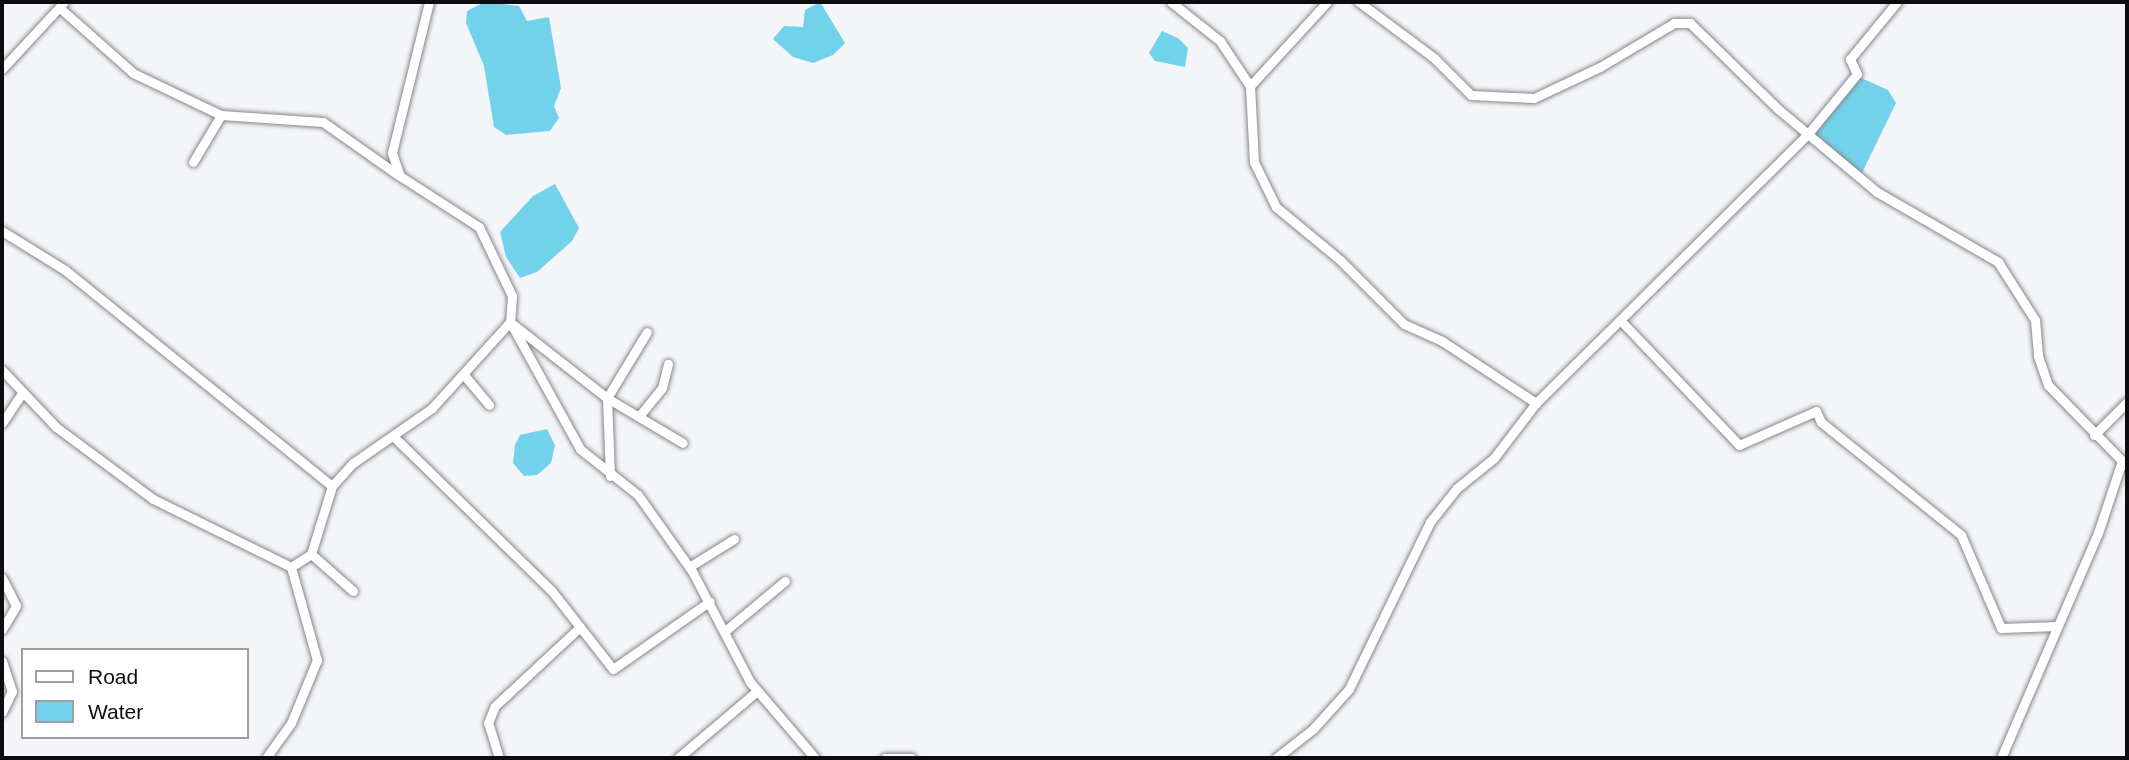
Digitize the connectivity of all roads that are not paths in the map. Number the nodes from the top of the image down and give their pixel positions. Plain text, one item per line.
1 (429, 2) edge
2 (1171, 2) edge
3 (1327, 2) edge
4 (1359, 2) edge
5 (1897, 2) edge
6 (62, 5) edge
7 (2, 69) edge
8 (1250, 86) junction
9 (221, 115) junction
10 (1807, 135) junction
11 (192, 162) dead end
12 (400, 176) junction
13 (2, 231) edge
14 (510, 322) junction
15 (1622, 322) junction
16 (647, 332) dead end
17 (668, 364) dead end
18 (2, 370) edge
19 (464, 375) junction
20 (23, 393) junction
21 (607, 398) junction
22 (2127, 402) edge
23 (1536, 403) junction
24 (489, 405) dead end
25 (640, 415) junction
26 (2, 423) edge
27 (2094, 435) junction
28 (394, 437) junction
29 (683, 443) dead end
30 (2125, 463) edge
31 (610, 476) junction
32 (332, 486) junction
33 (734, 539) dead end
34 (311, 554) junction
35 (291, 567) junction
36 (689, 567) junction
37 (2, 578) edge
38 (785, 581) dead end
39 (353, 591) dead end
40 (710, 601) junction
41 (2057, 626) junction
42 (580, 627) junction
43 (2, 629) edge
44 (725, 631) junction
45 (2, 660) edge
46 (757, 691) junction
47 (2, 712) edge
48 (266, 758) edge
49 (499, 758) edge
50 (678, 758) edge
51 (815, 758) edge
52 (885, 758) edge
53 (911, 758) edge
54 (1276, 758) edge
55 (2001, 758) edge

1 - 12 street
2 - 8 street
3 - 8 street
4 - 10 street
5 - 10 street
6 - 7 street
6 - 9 street
8 - 23 street
9 - 11 street
9 - 12 street
10 - 15 street
10 - 27 street
12 - 14 street
13 - 32 street
14 - 19 street
14 - 21 street
14 - 31 street
15 - 23 street
15 - 41 street
16 - 21 street
17 - 25 street
18 - 20 street
19 - 24 street
19 - 28 street
20 - 26 street
20 - 35 street
21 - 25 street
21 - 31 street
22 - 27 street
23 - 54 street
25 - 29 street
27 - 30 street
28 - 32 street
28 - 42 street
30 - 41 street
31 - 36 street
32 - 34 street
33 - 36 street
34 - 35 street
34 - 39 street
35 - 48 street
36 - 40 street
37 - 43 street
38 - 44 street
40 - 42 street
40 - 44 street
41 - 55 street
42 - 49 street
44 - 46 street
45 - 47 street
46 - 50 street
46 - 51 street
52 - 53 street

